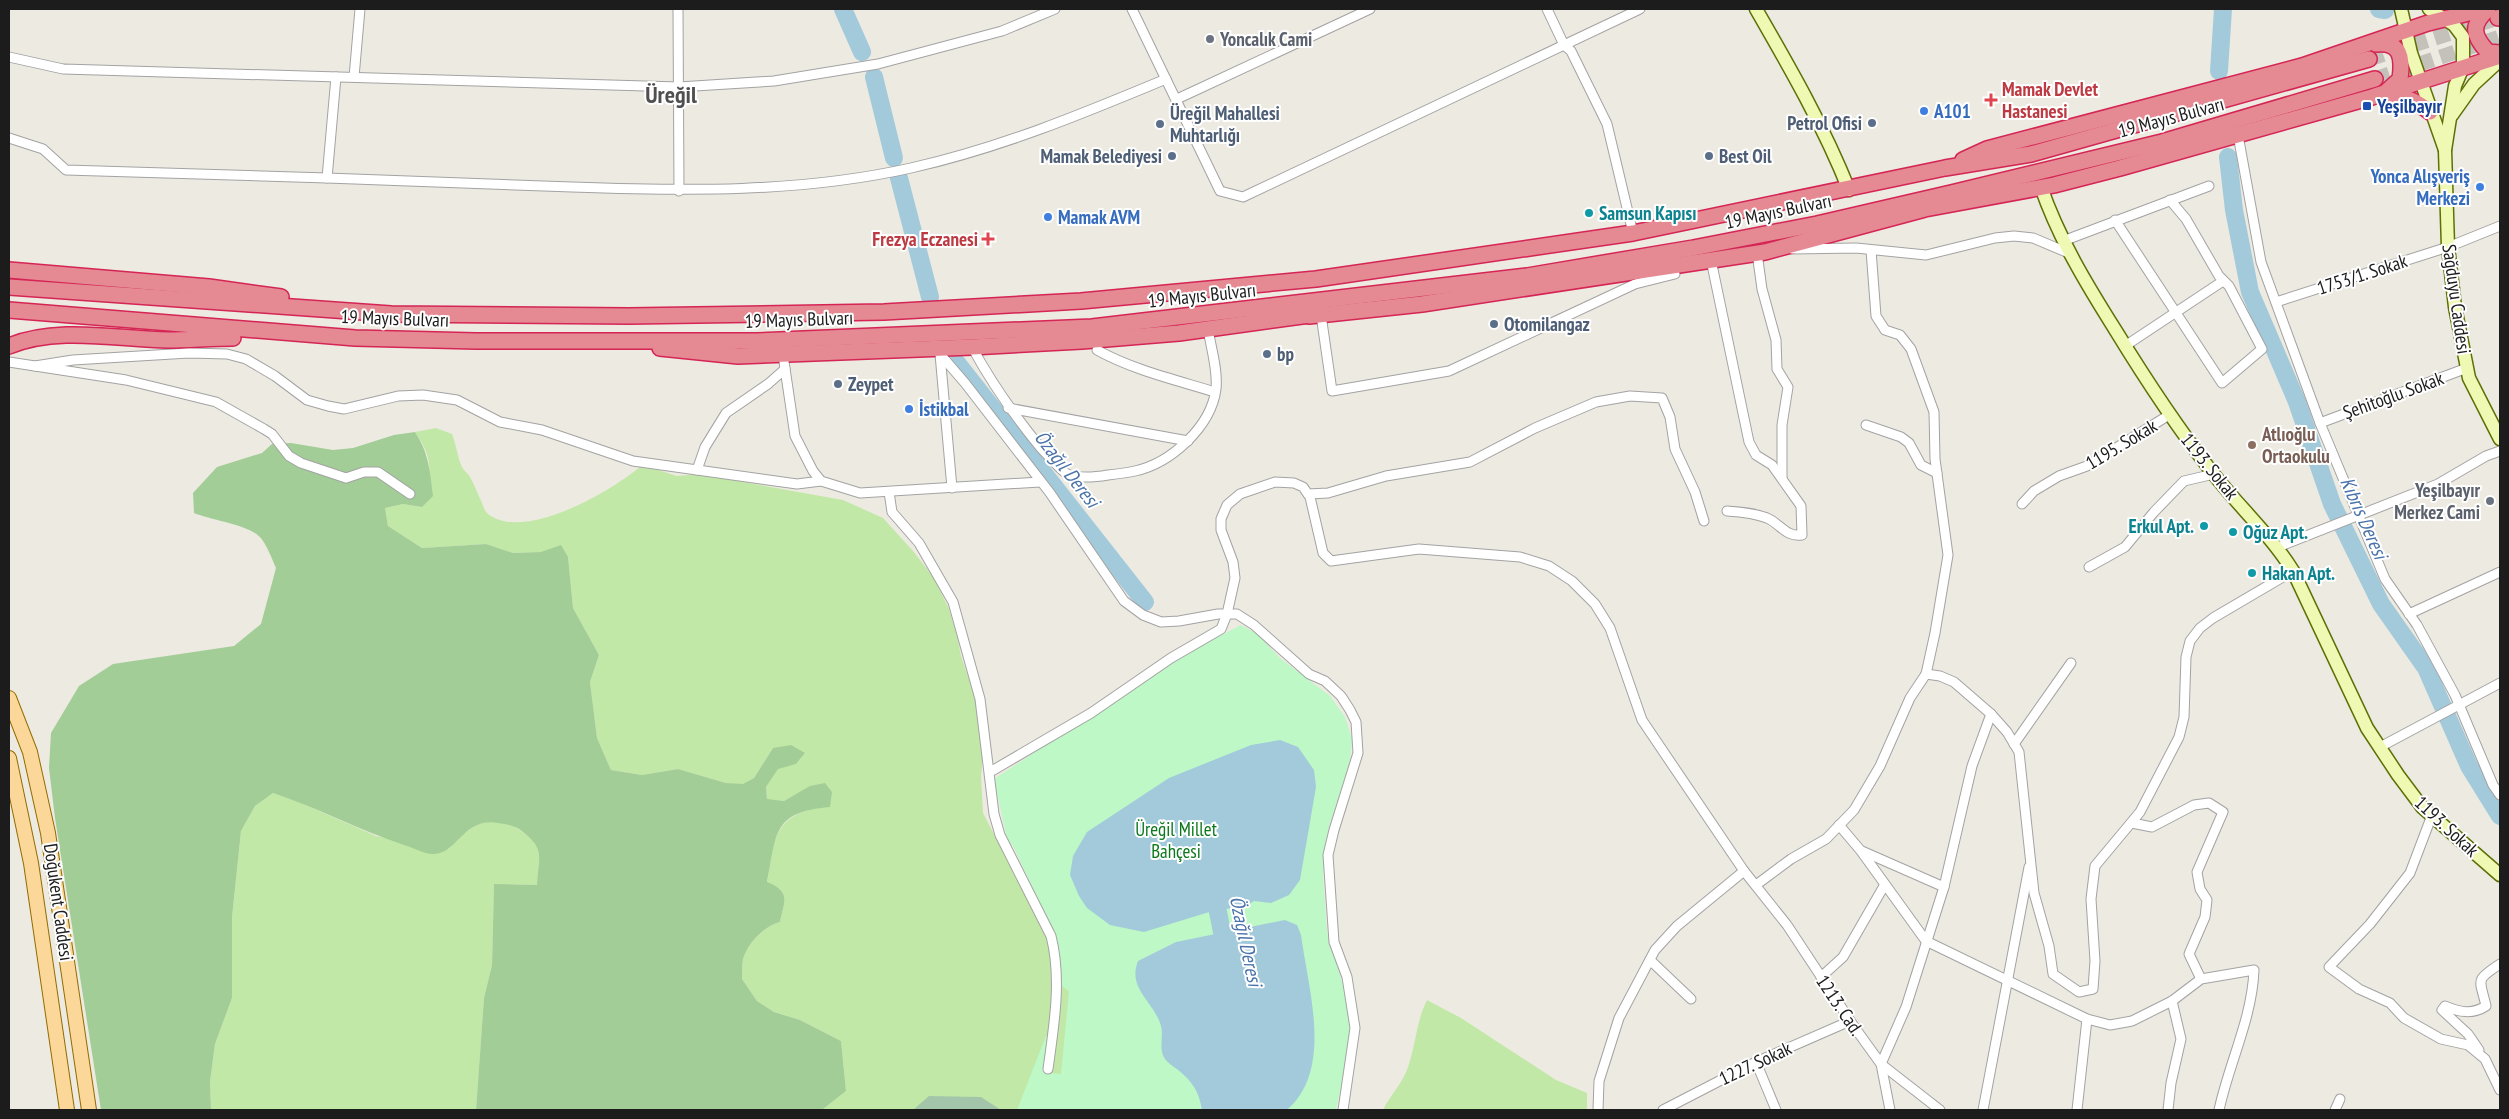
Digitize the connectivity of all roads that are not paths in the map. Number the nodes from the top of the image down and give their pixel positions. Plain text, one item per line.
1 (360, 9) edge
2 (678, 9) edge
3 (1055, 9) edge
4 (1132, 9) edge
5 (1370, 9) edge
6 (1547, 9) edge
7 (1640, 9) edge
8 (1756, 9) edge
9 (2400, 9) edge
10 (2429, 9) edge
11 (2485, 9) edge
12 (2495, 14) edge
13 (2446, 20) junction
14 (2406, 33) junction
15 (2370, 44) junction
16 (1564, 45) junction
17 (2500, 56) edge
18 (9, 57) edge
19 (2369, 60) tunnel mouth
20 (2463, 67) junction
21 (336, 77) junction
22 (354, 78) junction
23 (1166, 79) junction
24 (2375, 79) tunnel mouth
25 (2421, 80) junction
26 (679, 87) junction
27 (2372, 97) junction
28 (1177, 99) junction
29 (2430, 112) junction
30 (2450, 118) junction
31 (2238, 135) junction
32 (9, 138) edge
33 (2445, 150) junction
34 (1945, 168) junction
35 (327, 178) junction
36 (2209, 186) dead end
37 (2041, 187) junction
38 (679, 190) junction
39 (1849, 190) junction
40 (2170, 200) junction
41 (2115, 220) junction
42 (2500, 226) edge
43 (1633, 233) junction
44 (2063, 241) junction
45 (2448, 247) junction
46 (1772, 250) junction
47 (1871, 250) junction
48 (1757, 253) junction
49 (2071, 254) junction
50 (1711, 260) junction
51 (9, 270) edge
52 (1675, 274) dead end
53 (2224, 281) junction
54 (9, 287) edge
55 (1410, 291) junction
56 (2276, 302) junction
57 (9, 310) edge
58 (2176, 313) junction
59 (391, 314) junction
60 (1315, 316) junction
61 (1208, 329) junction
62 (908, 335) junction
63 (355, 338) junction
64 (621, 341) junction
65 (9, 346) edge
66 (2125, 346) junction
67 (972, 347) junction
68 (888, 350) junction
69 (1097, 350) dead end
70 (940, 351) junction
71 (9, 362) edge
72 (784, 362) junction
73 (35, 366) junction
74 (2467, 368) junction
75 (1215, 392) junction
76 (1008, 408) junction
77 (2169, 415) junction
78 (2320, 422) junction
79 (1866, 425) dead end
80 (2500, 439) edge
81 (1188, 441) junction
82 (2500, 451) edge
83 (697, 470) junction
84 (1937, 472) junction
85 (2214, 474) junction
86 (1782, 478) junction
87 (821, 481) junction
88 (1040, 482) junction
89 (952, 488) junction
90 (889, 492) junction
91 (410, 494) dead end
92 (1308, 494) junction
93 (2022, 504) dead end
94 (1727, 511) dead end
95 (2357, 517) junction
96 (1704, 521) dead end
97 (2278, 547) junction
98 (2089, 567) dead end
99 (2293, 571) junction
100 (2500, 572) edge
101 (1228, 614) junction
102 (2409, 614) junction
103 (2071, 663) dead end
104 (1926, 674) junction
105 (2500, 683) edge
106 (9, 698) edge
107 (2459, 706) junction
108 (1990, 714) junction
109 (2014, 744) junction
110 (2380, 747) junction
111 (9, 758) edge
112 (990, 772) junction
113 (2500, 795) edge
114 (2432, 815) junction
115 (2132, 824) junction
116 (1839, 825) junction
117 (1862, 851) junction
118 (2030, 860) junction
119 (1744, 870) junction
120 (2500, 875) edge
121 (1756, 885) junction
122 (1884, 886) junction
123 (1944, 887) junction
124 (1926, 941) junction
125 (1650, 960) junction
126 (2500, 964) edge
127 (1821, 977) junction
128 (2007, 978) junction
129 (2201, 980) junction
130 (1691, 999) dead end
131 (2172, 1001) junction
132 (2087, 1019) junction
133 (1850, 1021) junction
134 (2485, 1059) junction
135 (1756, 1062) junction
136 (1881, 1064) junction
137 (1048, 1069) dead end
138 (2500, 1090) edge
139 (2340, 1099) dead end
140 (67, 1110) edge
141 (89, 1110) edge
142 (1343, 1110) edge
143 (1598, 1110) edge
144 (1663, 1110) edge
145 (1776, 1110) edge
146 (1890, 1110) edge
147 (1940, 1110) edge
148 (1983, 1110) edge
149 (2077, 1110) edge
150 (2168, 1110) edge
151 (2219, 1110) edge
152 (2335, 1110) edge

1 - 22 street
2 - 26 street
3 - 26 street
4 - 23 street
5 - 28 street
6 - 16 street
7 - 16 street
8 - 39 street
9 - 14 street
9 - 15 street
10 - 13 street
11 - 13 highway
12 - 17 highway
13 - 14 highway
13 - 20 street
14 - 15 highway
14 - 25 street
15 - 27 highway
15 - 34 highway
16 - 28 street
16 - 43 street
17 - 20 highway
17 - 30 street
18 - 21 street
19 - 34 highway, 19 Mayıs Bulvarı
20 - 25 highway
20 - 30 street
21 - 22 street
21 - 35 street
22 - 26 street
23 - 28 street
23 - 38 street
24 - 55 highway, 19 Mayıs Bulvarı
25 - 27 highway
25 - 29 street
26 - 38 street
27 - 29 highway
27 - 31 highway
29 - 33 street
30 - 33 street
31 - 37 highway
31 - 56 street
32 - 35 street
33 - 45 street, Sağduyu Caddesi
34 - 39 highway, 19 Mayıs Bulvarı
35 - 38 street
36 - 40 street
37 - 44 street, 1193. Sokak
37 - 46 highway
39 - 43 highway, 19 Mayıs Bulvarı
40 - 41 street
40 - 53 street
41 - 44 street
41 - 58 street
42 - 45 street, 1753/1. Sokak
43 - 59 highway, 19 Mayıs Bulvarı
44 - 49 street, 1193. Sokak
45 - 56 street, 1753/1. Sokak
45 - 74 street, Sağduyu Caddesi
46 - 47 street
46 - 48 highway
47 - 49 street
47 - 84 street
48 - 50 highway
48 - 86 street
49 - 66 street, 1193. Sokak
50 - 60 highway
50 - 86 street
51 - 59 highway
52 - 60 street
53 - 58 street
53 - 58 street
54 - 59 highway, 19 Mayıs Bulvarı
55 - 60 highway
55 - 62 highway, 19 Mayıs Bulvarı
56 - 78 street
57 - 63 highway, 19 Mayıs Bulvarı
58 - 66 street
60 - 61 highway
61 - 67 highway
61 - 75 street
62 - 64 highway, 19 Mayıs Bulvarı
62 - 68 highway
63 - 64 highway, 19 Mayıs Bulvarı
63 - 65 highway
64 - 72 highway
66 - 77 street, 1193. Sokak
67 - 70 highway
67 - 76 street
68 - 70 highway
68 - 72 highway
69 - 75 street
70 - 88 street
70 - 89 street
71 - 73 street
72 - 83 street
72 - 87 street
73 - 83 street
73 - 91 street
74 - 78 street, Şehitoğlu Sokak
74 - 80 street, Sağduyu Caddesi
75 - 81 street
76 - 81 street
76 - 81 street
77 - 85 street, 1193. Sokak
77 - 93 street, 1195. Sokak
78 - 95 street
79 - 84 street
82 - 95 street
83 - 87 street
84 - 104 street
85 - 97 street, 1193. Sokak
85 - 98 street
86 - 94 street
87 - 90 street
88 - 89 street
88 - 101 street
89 - 90 street
90 - 112 street
92 - 96 street
92 - 101 street
92 - 119 street, 1213. Cad.
95 - 97 street
95 - 102 street
97 - 99 street, 1193. Sokak
99 - 110 street, 1193. Sokak
99 - 115 street
100 - 102 street
101 - 112 street
101 - 142 street
102 - 107 street
103 - 109 street
104 - 108 street
104 - 116 street
105 - 107 street
106 - 141 main road, Doğukent Caddesi
107 - 110 street
107 - 113 street
108 - 109 street
108 - 123 street
109 - 118 street
110 - 114 street, 1193. Sokak
111 - 140 main road, Doğukent Caddesi
112 - 137 street
114 - 120 street, 1193. Sokak
114 - 134 street
115 - 118 street
115 - 129 street
116 - 117 street
116 - 121 street
117 - 122 street
117 - 123 street
118 - 128 street
119 - 121 street, 1213. Cad.
119 - 125 street
121 - 127 street, 1213. Cad.
122 - 124 street
122 - 127 street
123 - 124 street
124 - 128 street
124 - 136 street
125 - 130 street
125 - 143 street
126 - 134 street
127 - 133 street, 1213. Cad.
128 - 132 street
128 - 148 street
129 - 131 street
129 - 151 street
131 - 132 street
131 - 150 street
132 - 149 street
133 - 135 street, 1227. Sokak
133 - 136 street, 1213. Cad.
134 - 138 street
135 - 144 street, 1227. Sokak
135 - 145 street
136 - 146 street
136 - 147 street, 1213. Cad.
139 - 152 street

